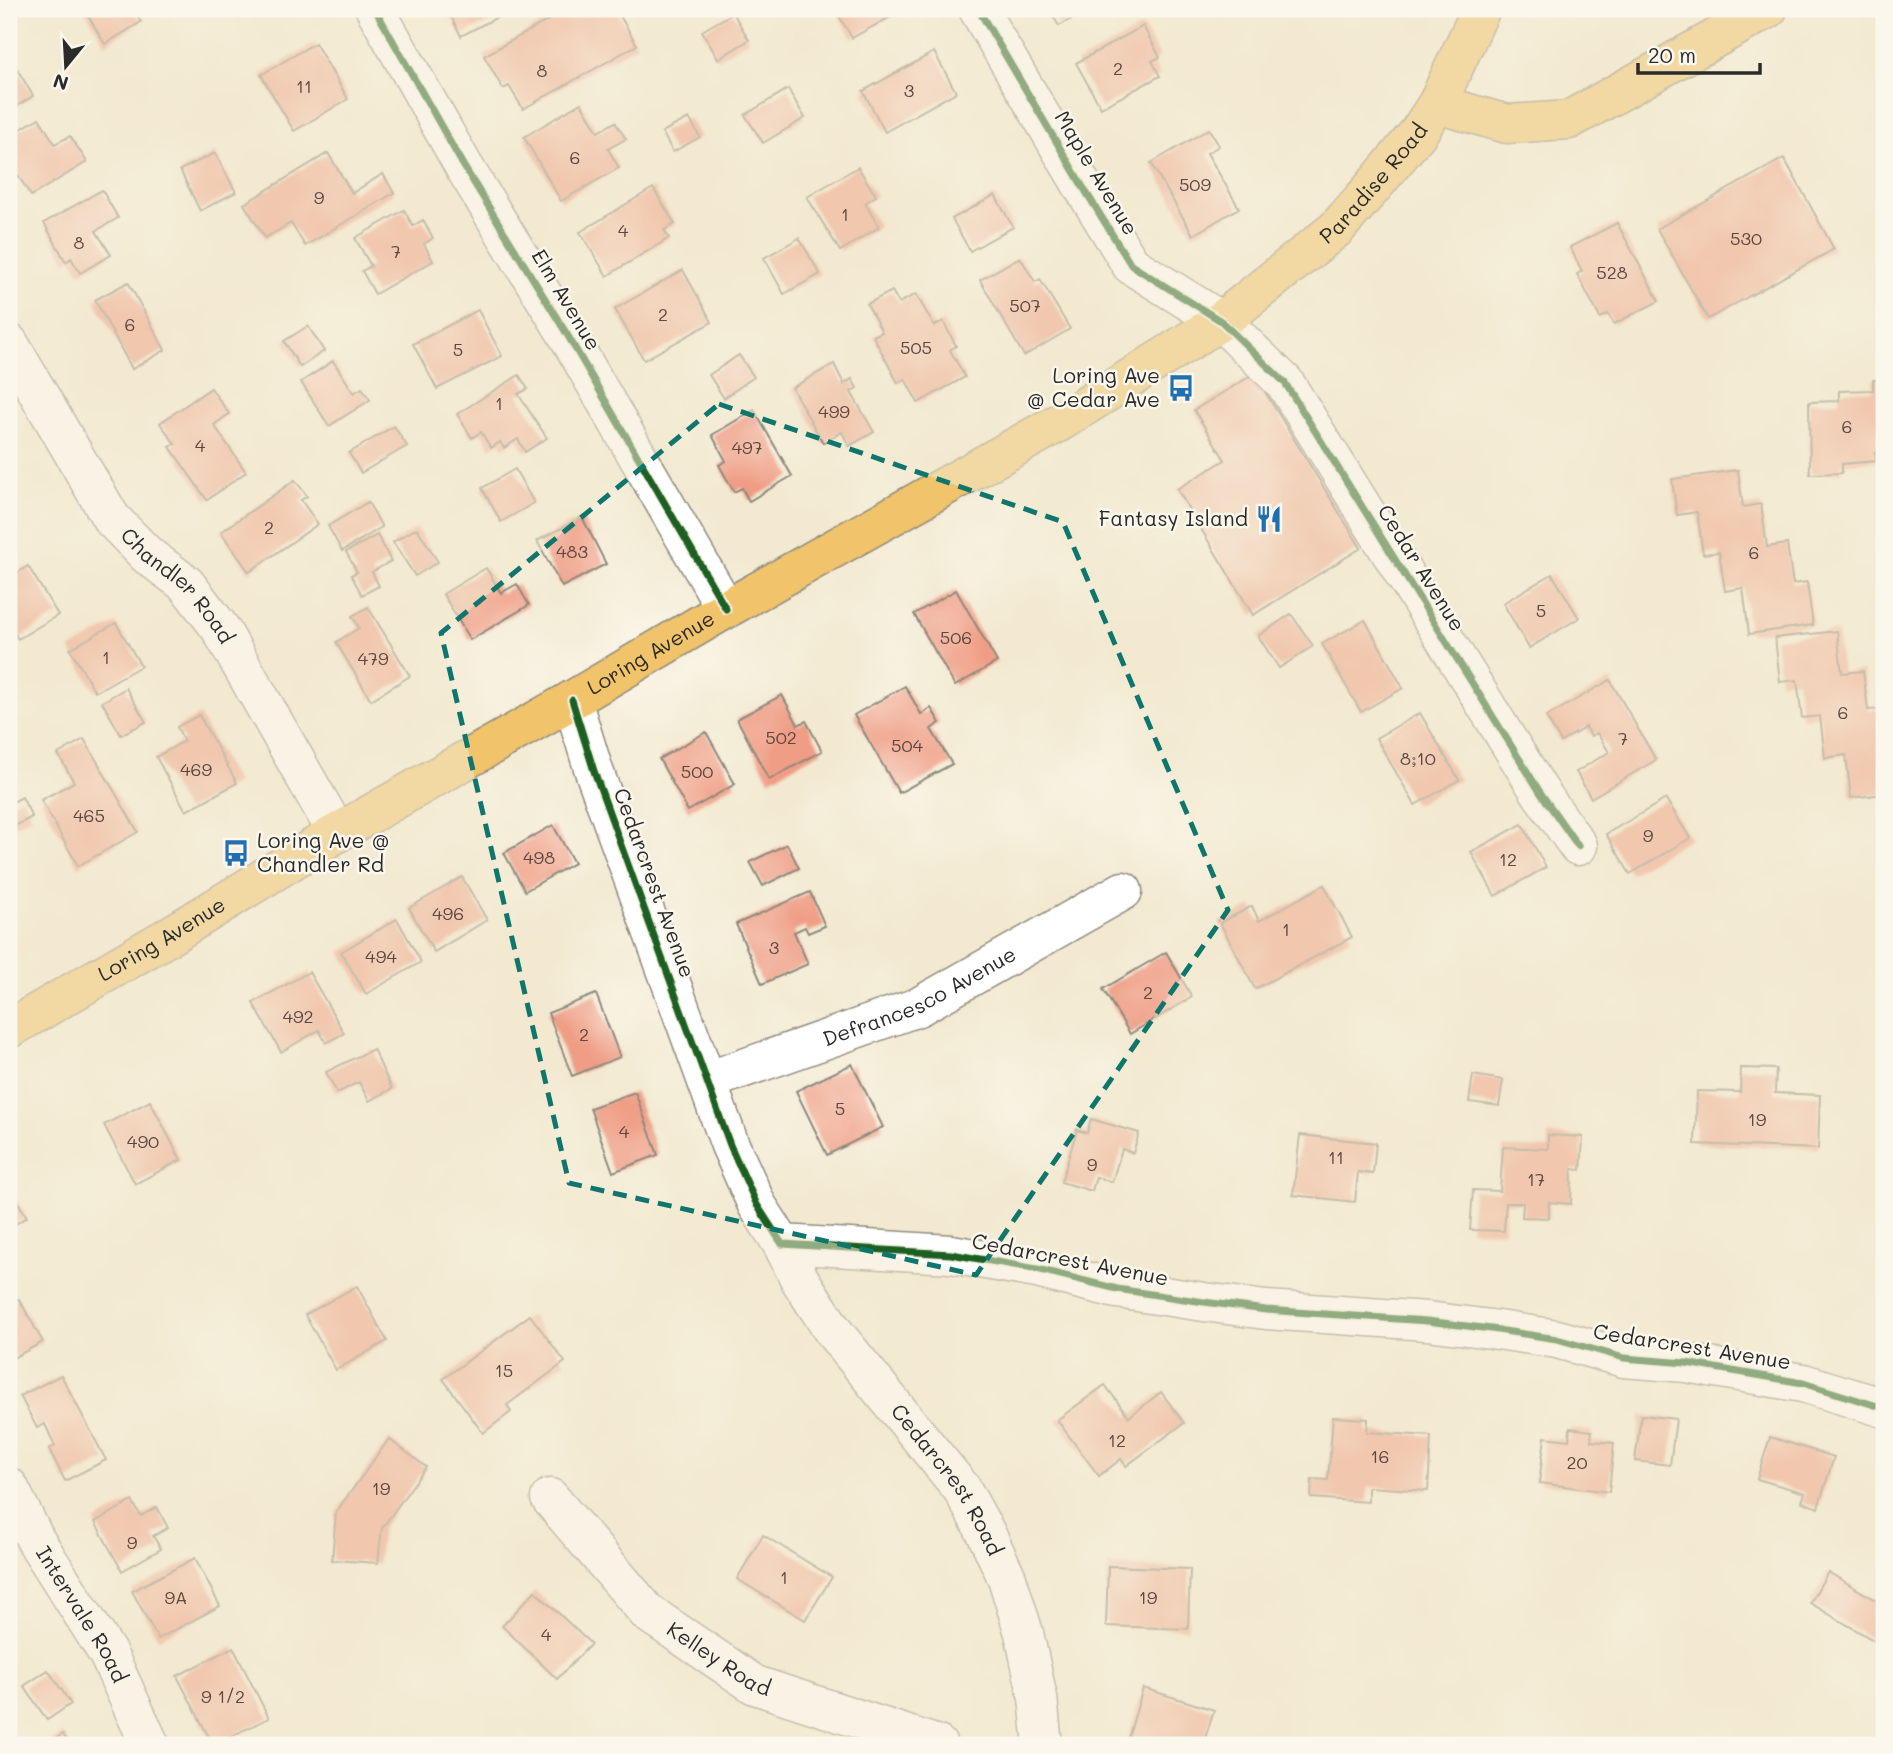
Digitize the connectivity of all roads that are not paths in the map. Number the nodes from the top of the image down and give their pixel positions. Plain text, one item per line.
1 (374, 9) edge
2 (978, 9) edge
3 (1481, 9) edge
4 (1768, 9) edge
5 (1437, 104) junction
6 (1221, 321) junction
7 (9, 343) edge
8 (726, 609) junction
9 (572, 700) junction
10 (337, 833) junction
11 (1578, 846) dead end
12 (1123, 891) dead end
13 (9, 1029) edge
14 (708, 1081) junction
15 (782, 1244) junction
16 (1884, 1408) edge
17 (9, 1487) edge
18 (550, 1497) dead end
19 (150, 1745) edge
20 (938, 1745) edge
21 (1043, 1745) edge

1 - 8 street, Elm Avenue
2 - 6 street, Maple Avenue
3 - 5 main road, Paradise Road
4 - 5 main road
5 - 6 main road, Paradise Road
6 - 8 main road, Loring Avenue
6 - 11 street, Cedar Avenue
7 - 10 street, Chandler Road
8 - 9 main road, Loring Avenue
9 - 10 main road, Loring Avenue
9 - 14 street, Cedarcrest Avenue
10 - 13 main road, Loring Avenue
12 - 14 street, Defrancesco Avenue
14 - 15 street, Cedarcrest Avenue
15 - 16 street, Cedarcrest Avenue
15 - 21 street, Cedarcrest Road
17 - 19 street, Intervale Road
18 - 20 street, Kelley Road

